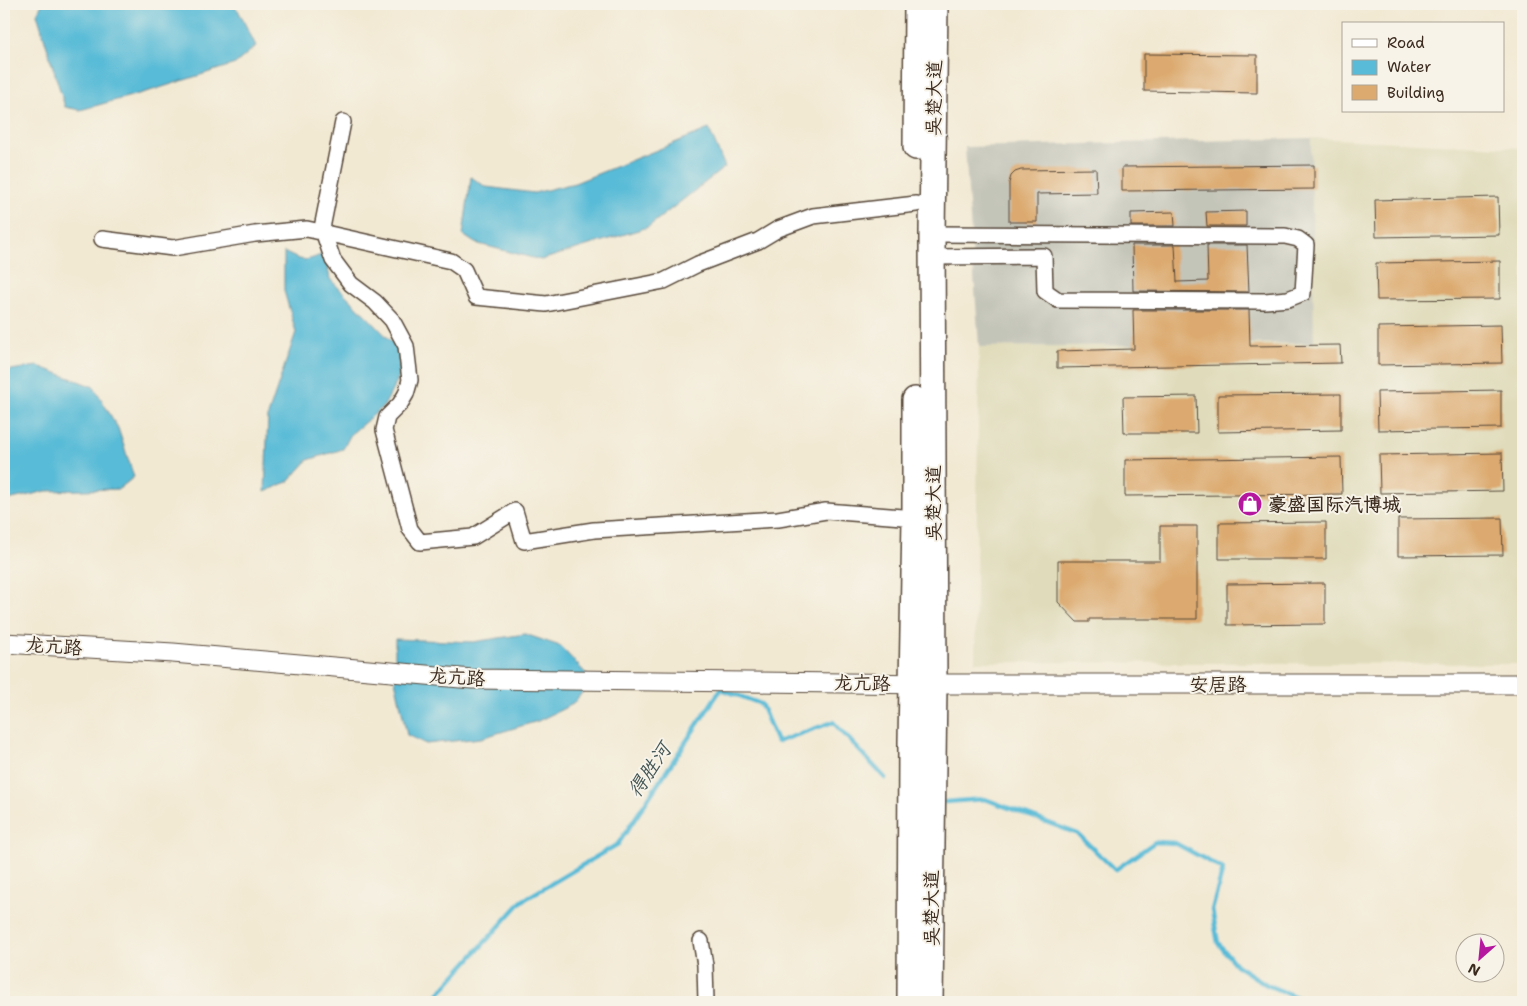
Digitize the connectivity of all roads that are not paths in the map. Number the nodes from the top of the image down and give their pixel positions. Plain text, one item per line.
1 (917, 4) edge
2 (935, 4) edge
3 (343, 122) dead end
4 (916, 204) junction
5 (324, 233) junction
6 (102, 240) dead end
7 (932, 246) junction
8 (915, 518) junction
9 (4, 642) edge
10 (923, 684) junction
11 (1523, 684) edge
12 (921, 878) junction
13 (701, 941) dead end
14 (706, 1002) edge
15 (910, 1002) edge
16 (930, 1002) edge

1 - 4 highway, 吴楚大道
2 - 7 highway, 吴楚大道
3 - 5 street
4 - 5 street
4 - 8 highway, 吴楚大道
5 - 6 street
5 - 8 street
7 - 7 street
7 - 10 highway, 吴楚大道
8 - 10 highway, 吴楚大道
9 - 10 street, 龙亢路
10 - 11 street, 安居路
10 - 12 highway, 吴楚大道
12 - 15 highway, 吴楚大道
12 - 16 highway, 吴楚大道
13 - 14 street

